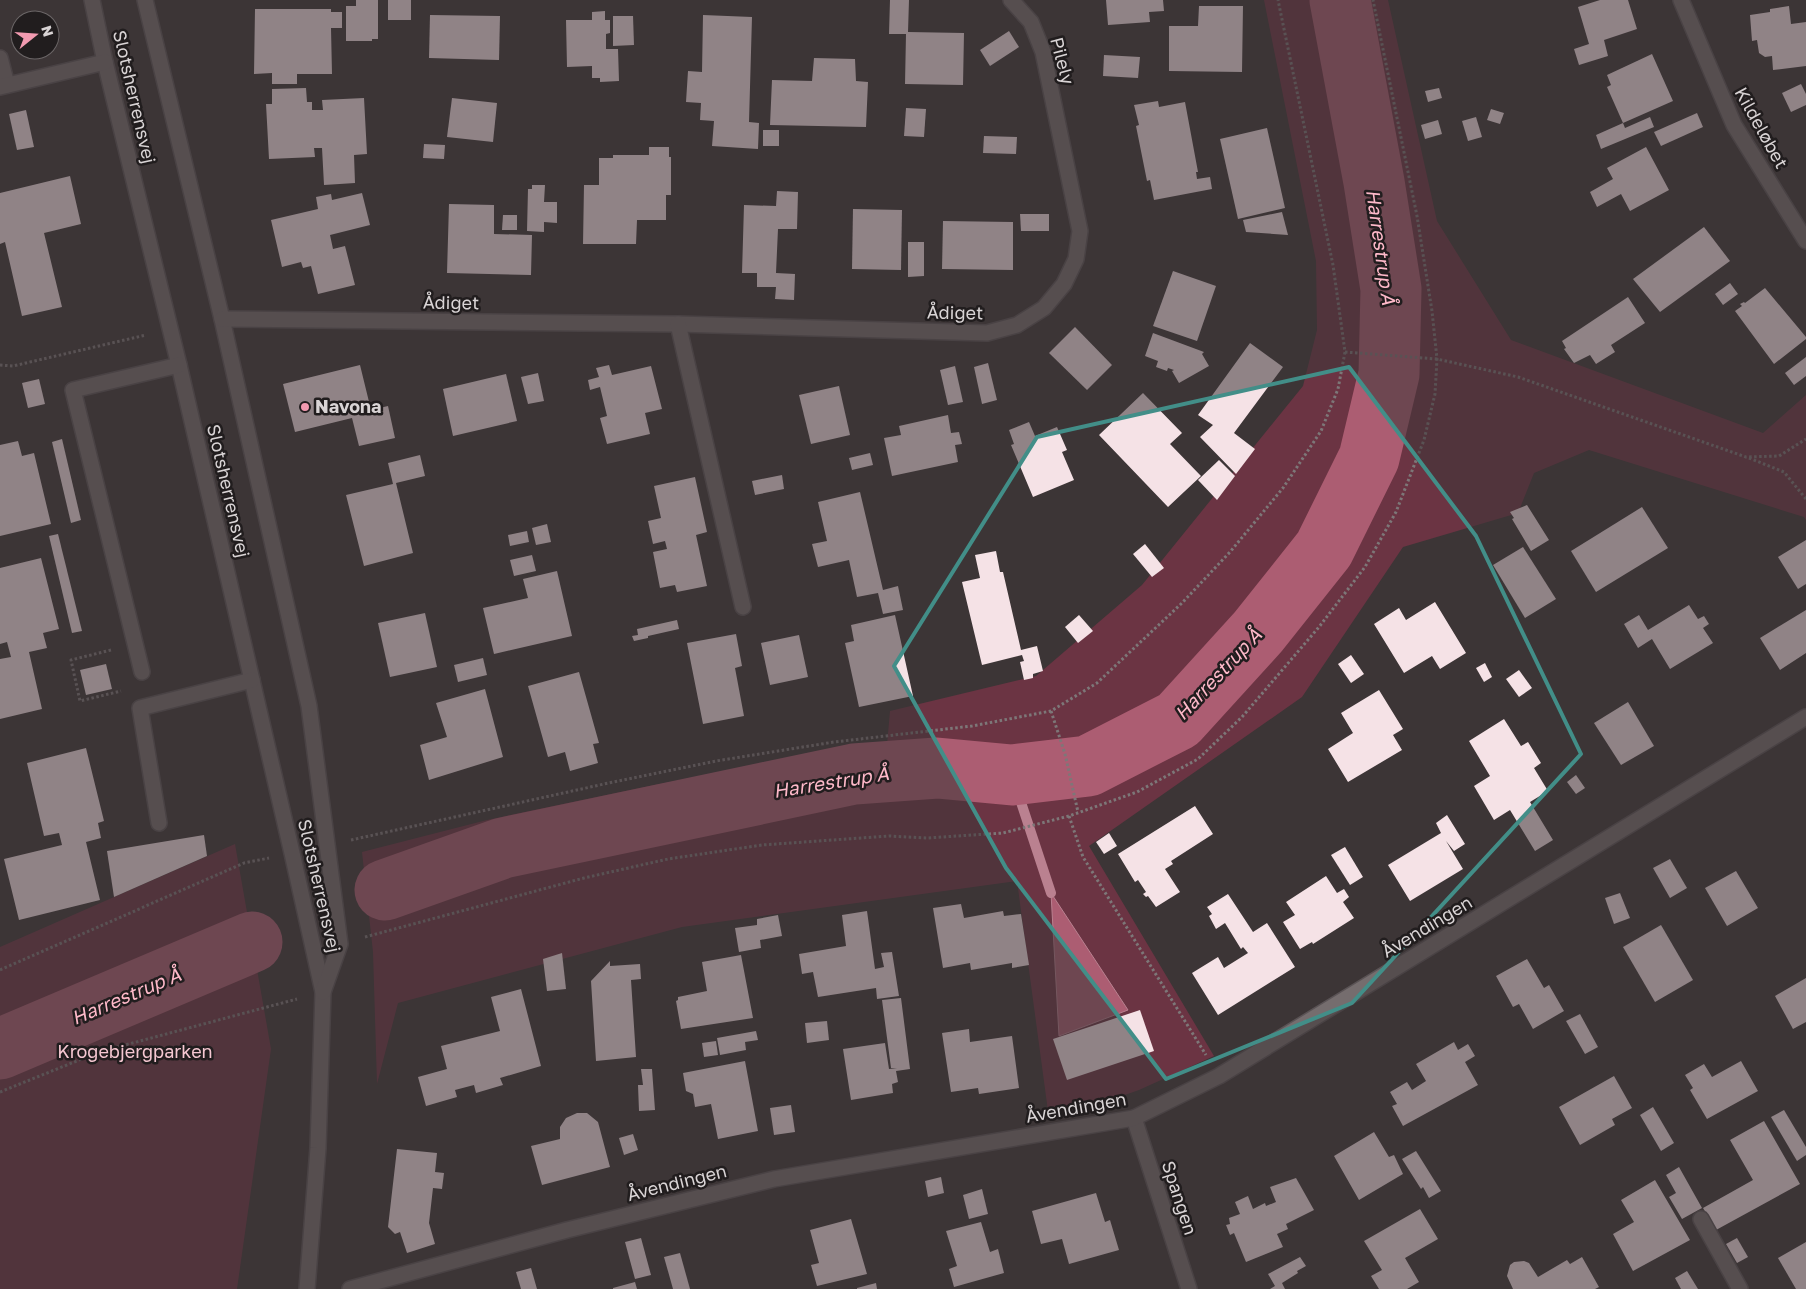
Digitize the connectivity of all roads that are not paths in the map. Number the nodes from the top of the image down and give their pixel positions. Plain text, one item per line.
1 (92, 0) edge
2 (145, 0) edge
3 (1011, 0) edge
4 (1681, 0) edge
5 (0, 58) edge
6 (105, 62) junction
7 (3, 86) edge
8 (1061, 139) joint
9 (1806, 241) edge
10 (222, 319) junction
11 (678, 324) junction
12 (179, 365) junction
13 (743, 607) dead end
14 (142, 672) dead end
15 (252, 680) junction
16 (1806, 718) edge
17 (159, 824) dead end
18 (323, 992) junction
19 (1134, 1118) junction
20 (1701, 1219) dead end
21 (307, 1289) edge
22 (350, 1289) edge
23 (1189, 1289) edge
24 (1740, 1289) edge

1 - 6 street, Slotsherrensvej
2 - 10 street, Slotsherrensvej
3 - 8 street, Pilely
4 - 9 street, Kildeløbet
5 - 7 street
6 - 7 street
6 - 12 street, Slotsherrensvej
8 - 11 street, Ådiget
10 - 11 street, Ådiget
10 - 18 street, Slotsherrensvej
11 - 13 street
12 - 14 street
12 - 15 street, Slotsherrensvej
15 - 17 street
15 - 18 street, Slotsherrensvej
16 - 19 street, Åvendingen
18 - 21 street, Slotsherrensvej
19 - 22 street, Åvendingen
19 - 23 street, Spangen
20 - 24 street

